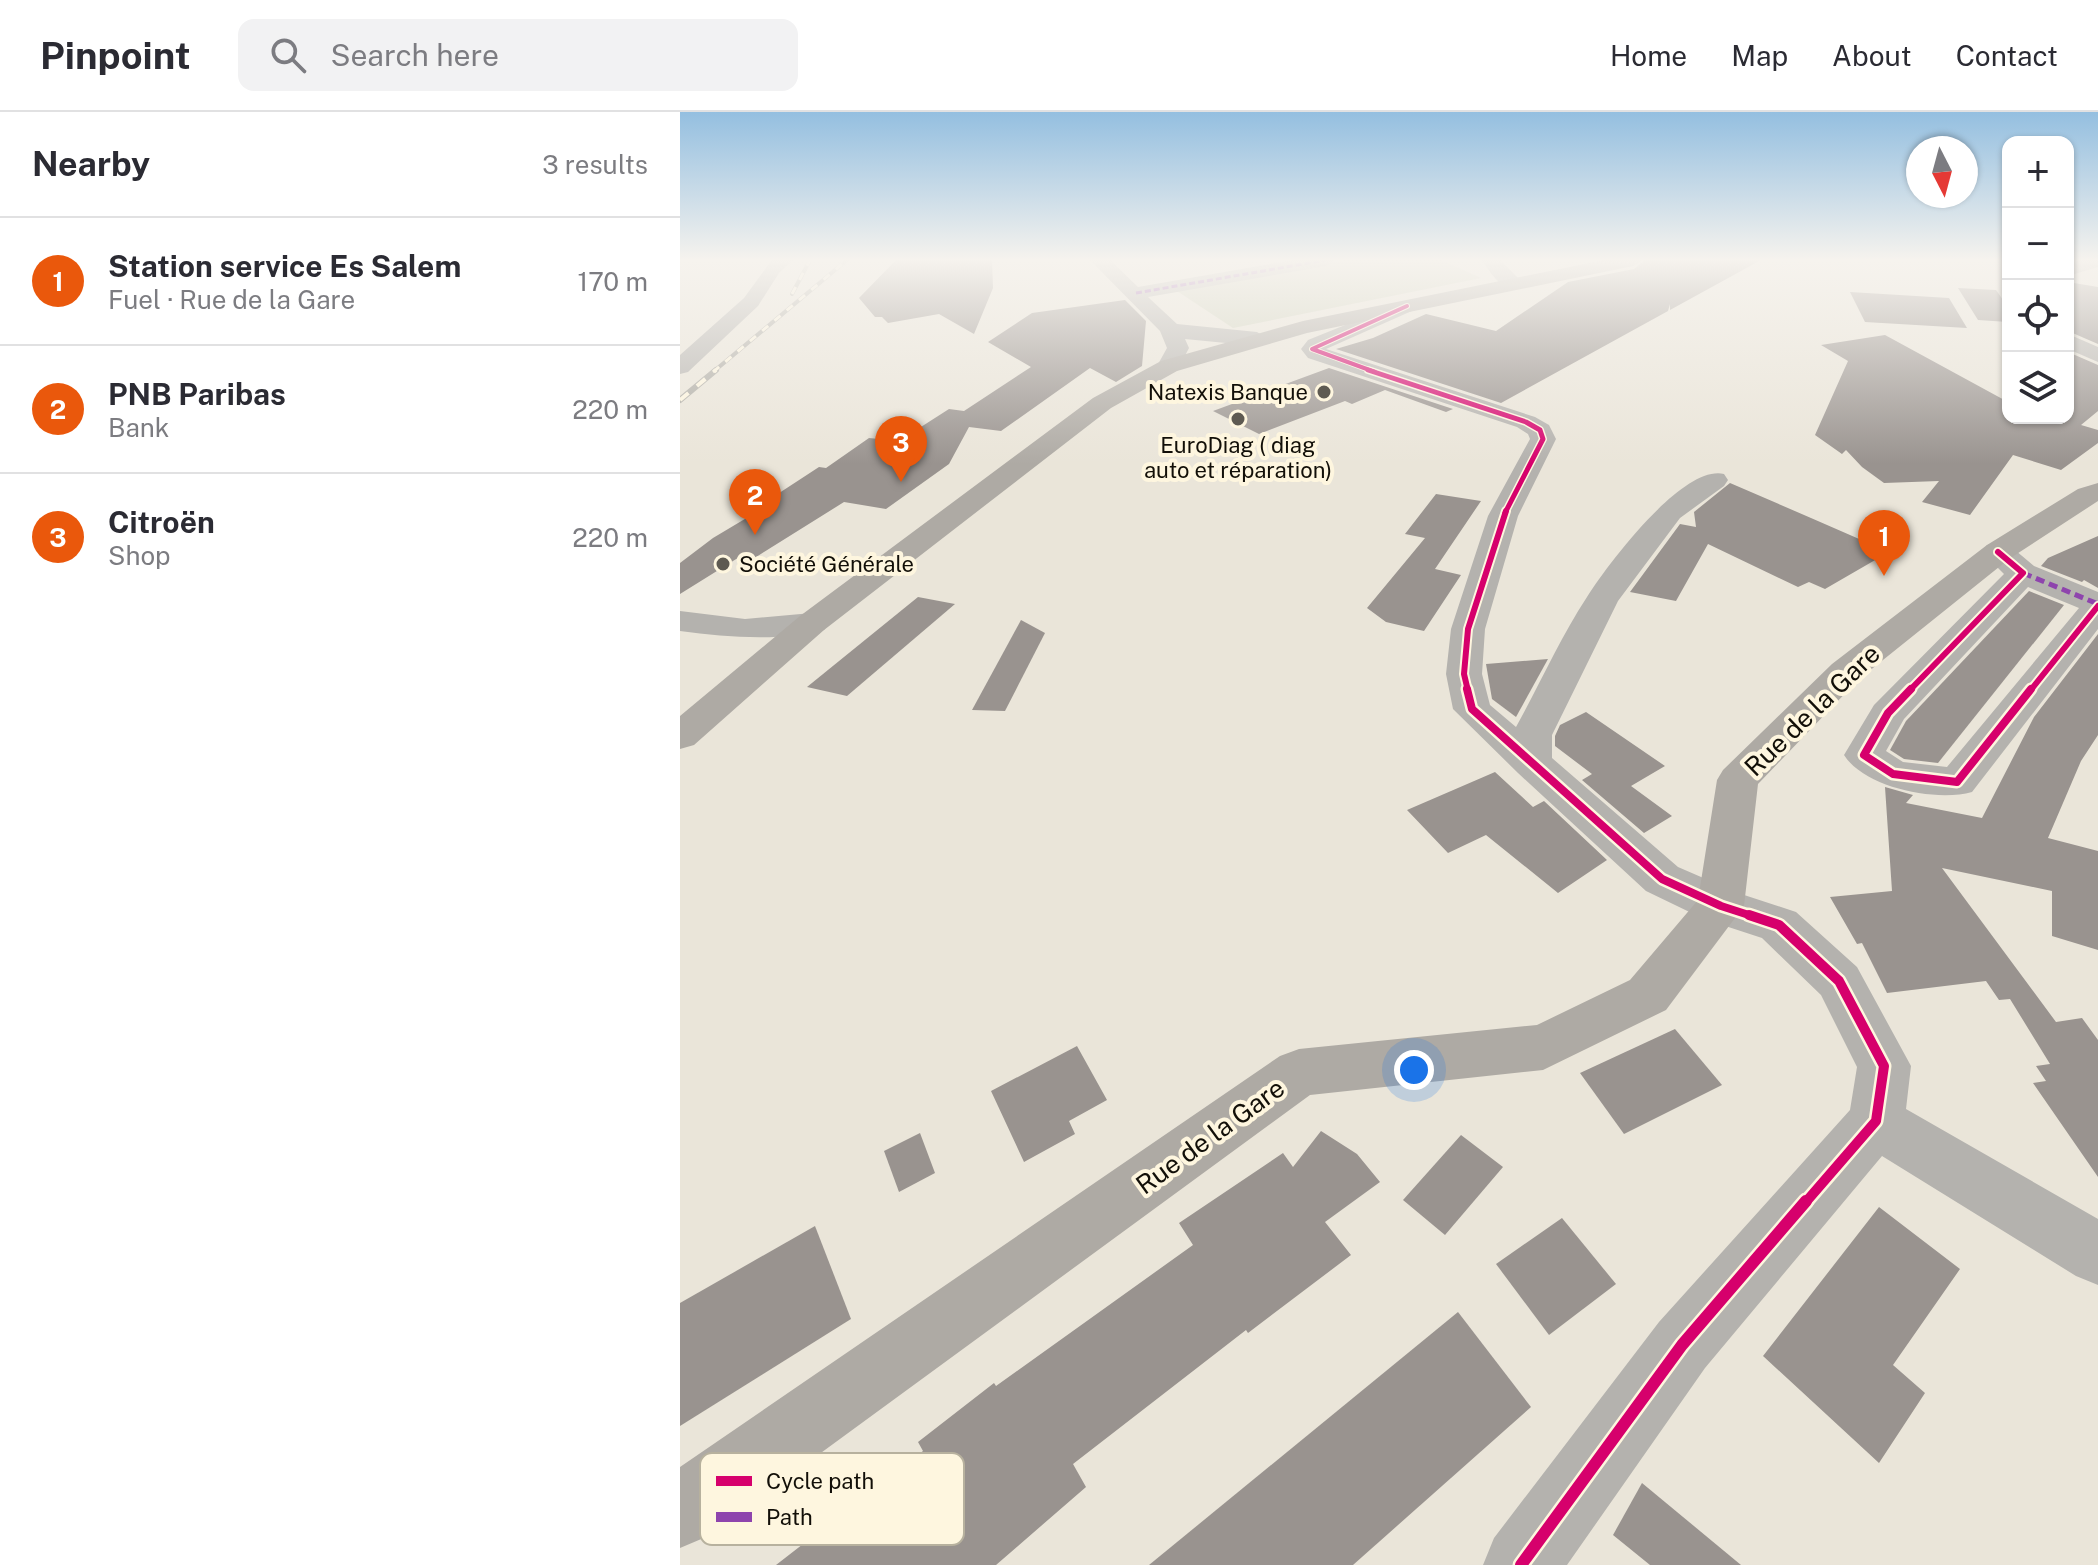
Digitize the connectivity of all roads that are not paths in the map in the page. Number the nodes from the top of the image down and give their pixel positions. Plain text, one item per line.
1 (723, 328) edge
2 (1308, 328) edge
3 (1356, 328) edge
4 (1170, 329) joint
5 (1257, 339) junction
6 (2074, 344) edge
7 (2098, 355) edge
8 (1169, 366) junction
9 (680, 367) edge
10 (1714, 480) dead end
11 (2098, 492) edge
12 (2010, 562) junction
13 (2098, 605) edge
14 (680, 621) edge
15 (812, 623) junction
16 (680, 736) edge
17 (1532, 764) junction
18 (1721, 906) junction
19 (1876, 1121) junction
20 (2098, 1254) edge
21 (762, 1453) edge
22 (700, 1497) edge
23 (680, 1511) edge
24 (1521, 1565) edge

1 - 9 street
2 - 5 main road
3 - 17 street
4 - 5 street
4 - 8 street
5 - 8 main road
6 - 7 street
8 - 15 main road
10 - 17 street
11 - 12 main road, Rue de la Gare
12 - 13 street
12 - 13 street
12 - 18 main road, Rue de la Gare
14 - 15 street
15 - 16 main road
17 - 18 street
18 - 19 street
18 - 21 main road, Rue de la Gare
19 - 20 street
19 - 24 street
22 - 23 main road, Rue de la Gare

